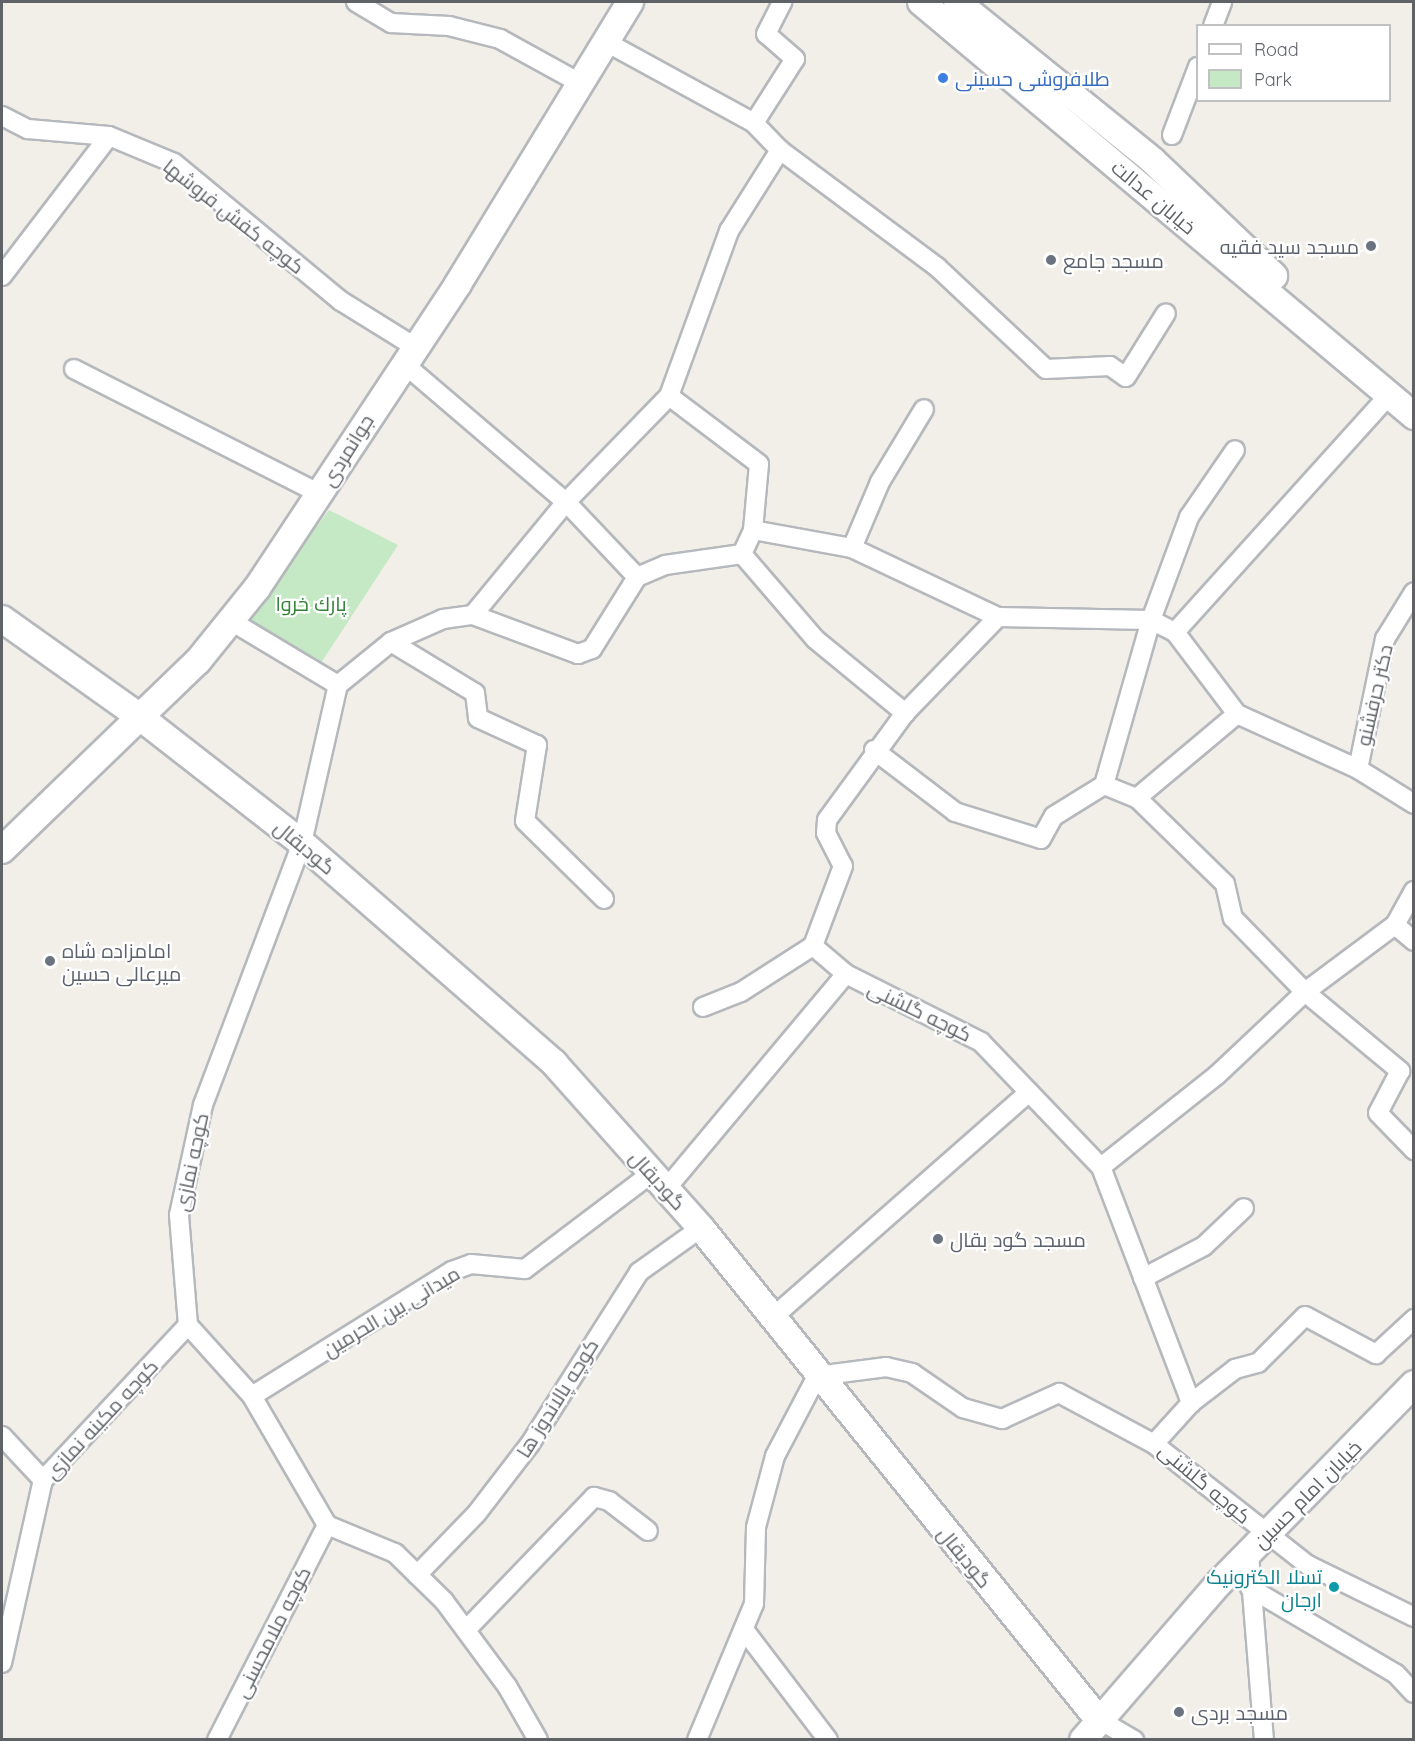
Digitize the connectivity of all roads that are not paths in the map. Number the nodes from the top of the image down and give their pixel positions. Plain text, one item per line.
1 (356, 2) edge
2 (630, 2) edge
3 (782, 2) edge
4 (921, 2) edge
5 (957, 2) edge
6 (1222, 2) edge
7 (1214, 24) edge
8 (606, 42) junction
9 (1196, 71) edge
10 (582, 84) junction
11 (2, 116) edge
12 (754, 123) junction
13 (1172, 135) dead end
14 (109, 136) junction
15 (780, 150) junction
16 (2, 276) edge
17 (1166, 313) dead end
18 (409, 355) junction
19 (74, 369) dead end
20 (1401, 395) edge
21 (669, 396) junction
22 (924, 409) dead end
23 (1413, 416) edge
24 (1235, 450) dead end
25 (320, 494) junction
26 (566, 502) junction
27 (753, 530) junction
28 (852, 548) junction
29 (742, 554) junction
30 (637, 577) junction
31 (1413, 592) edge
32 (473, 615) junction
33 (999, 617) junction
34 (2, 619) edge
35 (1151, 620) junction
36 (231, 621) junction
37 (1175, 632) junction
38 (391, 642) junction
39 (338, 685) junction
40 (905, 713) junction
41 (1237, 714) junction
42 (140, 717) junction
43 (874, 750) junction
44 (1358, 769) junction
45 (1104, 785) junction
46 (1137, 798) junction
47 (1413, 804) edge
48 (302, 843) junction
49 (2, 850) edge
50 (1413, 891) edge
51 (604, 899) dead end
52 (1395, 925) junction
53 (1413, 941) edge
54 (813, 946) junction
55 (846, 974) junction
56 (1305, 992) junction
57 (703, 1007) dead end
58 (1029, 1092) junction
59 (1413, 1150) edge
60 (1101, 1167) junction
61 (659, 1181) junction
62 (1244, 1208) dead end
63 (701, 1228) junction
64 (1143, 1278) junction
65 (772, 1318) junction
66 (1413, 1319) edge
67 (188, 1325) junction
68 (817, 1376) junction
69 (1410, 1395) edge
70 (252, 1396) junction
71 (1191, 1403) junction
72 (2, 1436) edge
73 (1154, 1444) junction
74 (43, 1480) junction
75 (327, 1526) junction
76 (648, 1531) dead end
77 (1269, 1536) junction
78 (1249, 1554) junction
79 (417, 1575) junction
80 (1250, 1588) junction
81 (1413, 1617) edge
82 (466, 1630) junction
83 (745, 1631) junction
84 (2, 1663) edge
85 (1413, 1693) edge
86 (1104, 1729) edge
87 (217, 1740) edge
88 (538, 1740) edge
89 (697, 1740) edge
90 (828, 1740) edge
91 (1083, 1740) edge
92 (1134, 1740) edge
93 (1264, 1740) edge

1 - 10 street
2 - 8 main road, جوانمردی
3 - 12 street
4 - 20 main road, خیابان عدالت
5 - 20 main road, خیابان عدالت
6 - 7 street
8 - 10 main road, جوانمردی
8 - 12 street
9 - 13 street
10 - 18 main road, جوانمردی
11 - 14 street, کوچه کفش فروشها
12 - 15 street
14 - 16 street
14 - 18 street, کوچه کفش فروشها
15 - 17 street
15 - 21 street
18 - 25 main road, جوانمردی
18 - 26 street, کوچه کفش فروشها
19 - 25 street
20 - 23 main road, خیابان عدالت
20 - 37 street
21 - 26 street
21 - 27 street
22 - 28 street
24 - 35 street
25 - 36 main road, جوانمردی
26 - 30 street, کوچه کفش فروشها
26 - 32 street
27 - 28 street
27 - 29 street
28 - 33 street
29 - 30 street
29 - 40 street
30 - 32 street
31 - 44 street, دکتر حرفشنو
32 - 38 street
33 - 35 street
33 - 40 street
34 - 42 main road, گودبقال
35 - 37 street
35 - 45 street
36 - 39 street
36 - 42 main road, جوانمردی
37 - 41 street
38 - 39 street
38 - 51 street
39 - 48 street, کوچه نمازی
40 - 43 street
41 - 44 street
41 - 46 street
42 - 48 main road, گودبقال
42 - 49 main road, جوانمردی
43 - 45 street
43 - 54 street
44 - 47 street
45 - 46 street
46 - 56 street
48 - 61 main road, گودبقال
48 - 67 street, کوچه نمازی
50 - 52 street
52 - 53 street
52 - 56 street
54 - 55 street, کوچه گلشنی
54 - 57 street
55 - 58 street, کوچه گلشنی
55 - 61 street, میدانی بین الحرمین
56 - 59 street
56 - 60 street
58 - 60 street, کوچه گلشنی
58 - 65 street
60 - 64 street, کوچه گلشنی
61 - 63 main road, گودبقال
61 - 70 street, میدانی بین الحرمین
62 - 64 street
63 - 65 main road, گودبقال
63 - 79 street, کوچه پالاندوز ها
64 - 71 street, کوچه گلشنی
65 - 68 main road, گودبقال
66 - 71 street
67 - 70 street
67 - 74 street, کوچه مکینه نمازی
68 - 73 street
68 - 83 street
68 - 86 main road, گودبقال
69 - 77 main road, خیابان امام حسین
70 - 75 street
71 - 73 street, کوچه گلشنی
72 - 74 street
73 - 77 street, کوچه گلشنی
74 - 84 street, کوچه مکینه نمازی
75 - 79 street
75 - 87 street, کوچه ملامحسنی
76 - 82 street
77 - 78 main road, خیابان امام حسین
77 - 81 street, کوچه گلشنی
78 - 80 street
78 - 86 main road, خیابان امام حسین
79 - 82 street
80 - 85 street
80 - 93 street
82 - 88 street
83 - 89 street
83 - 90 street
86 - 91 main road, خیابان امام حسین
86 - 92 street

